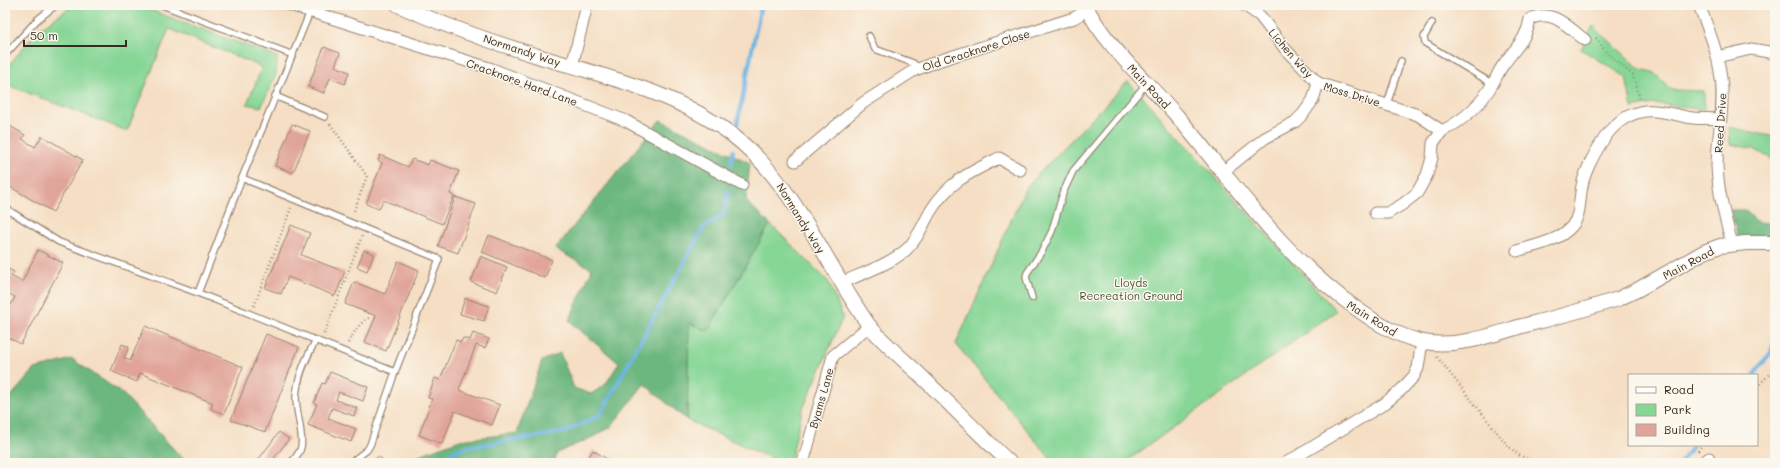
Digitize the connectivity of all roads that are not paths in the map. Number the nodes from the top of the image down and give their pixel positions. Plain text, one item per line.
1 (56, 5) edge
2 (162, 5) edge
3 (290, 5) edge
4 (398, 5) edge
5 (587, 5) edge
6 (1247, 5) edge
7 (1699, 5) edge
8 (1086, 8) edge
9 (310, 12) junction
10 (1432, 23) dead end
11 (869, 36) dead end
12 (1585, 40) road end
13 (1775, 53) edge
14 (5, 55) edge
15 (292, 55) junction
16 (1717, 57) junction
17 (1401, 62) dead end
18 (572, 66) junction
19 (920, 68) junction
20 (1147, 83) junction
21 (1318, 83) junction
22 (1493, 84) junction
23 (275, 96) junction
24 (1387, 104) junction
25 (325, 117) road end
26 (1720, 119) junction
27 (1442, 131) junction
28 (795, 161) dead end
29 (1020, 170) dead end
30 (1223, 172) junction
31 (242, 178) junction
32 (742, 185) dead end
33 (5, 208) edge
34 (1375, 213) dead end
35 (1775, 243) edge
36 (1732, 244) junction
37 (1517, 251) dead end
38 (841, 283) junction
39 (198, 292) junction
40 (1032, 298) dead end
41 (869, 326) junction
42 (318, 341) junction
43 (1424, 342) junction
44 (396, 372) junction
45 (1304, 458) edge
46 (291, 463) edge
47 (350, 463) edge
48 (803, 463) edge
49 (1010, 463) edge
50 (1286, 463) edge

1 - 14 lane
2 - 15 lane
3 - 9 street, Cracknore Hard Lane
4 - 18 street, Normandy Way
5 - 18 street
6 - 21 street, Lichen Way
7 - 16 street, Reed Drive
8 - 19 street, Old Cracknore Close
8 - 20 street, Main Road
9 - 15 lane
9 - 32 street, Cracknore Hard Lane
10 - 22 lane
11 - 19 lane
12 - 22 street
13 - 16 street
15 - 23 lane
16 - 26 street, Reed Drive
17 - 24 lane
18 - 38 street, Normandy Way
19 - 28 street, Old Cracknore Close
20 - 30 street, Main Road
20 - 40 lane
21 - 24 street, Moss Drive
21 - 30 street, Moss Drive
22 - 27 street
23 - 25 lane
23 - 31 lane
24 - 27 street, Moss Drive
26 - 36 street, Reed Drive
26 - 37 street
27 - 34 street
29 - 38 street
30 - 43 street, Main Road
31 - 39 lane
31 - 44 lane
33 - 39 lane
35 - 36 street, Main Road
36 - 43 street, Main Road
38 - 41 street, Normandy Way
39 - 42 lane
41 - 48 street, Byams Lane
41 - 49 street, Normandy Way
42 - 44 lane
42 - 46 lane
43 - 45 street
44 - 47 lane
45 - 50 street

